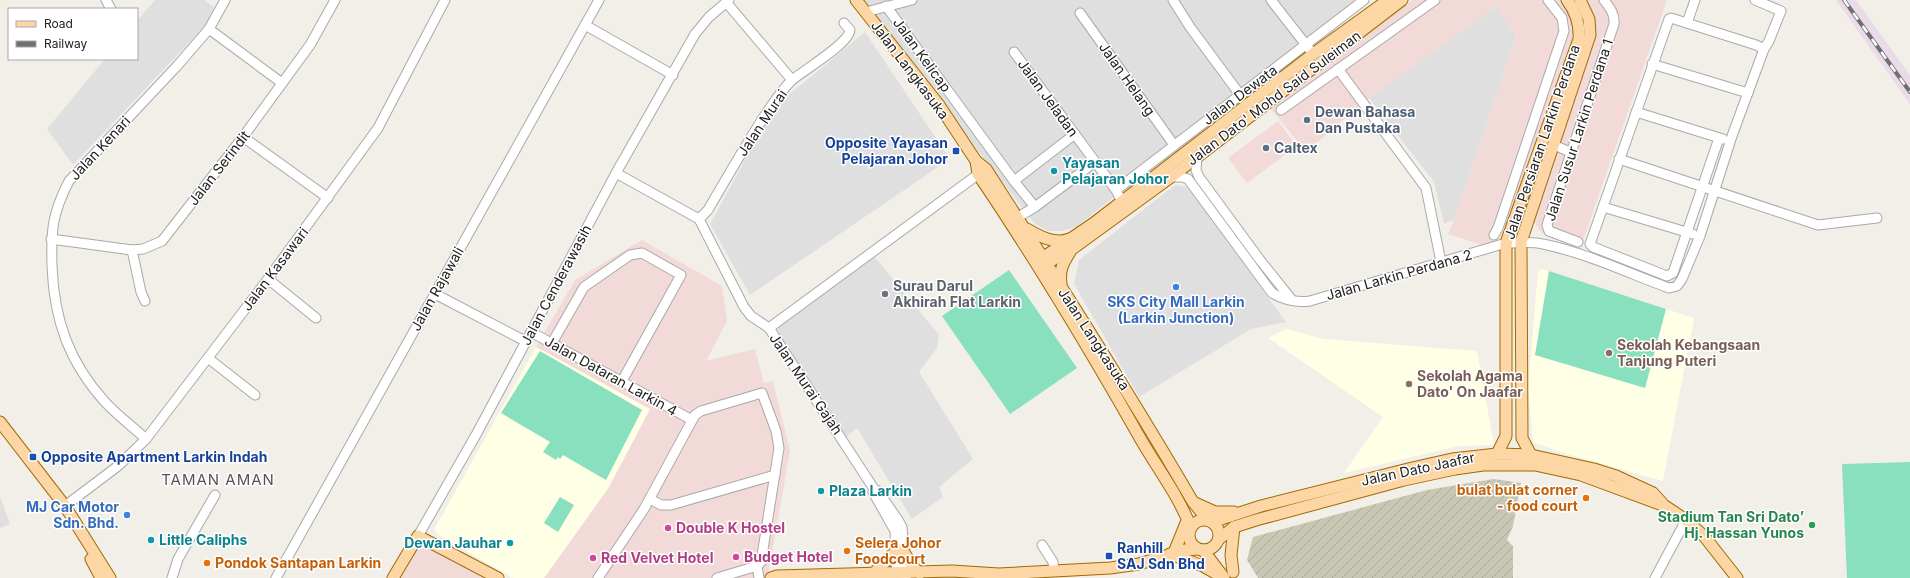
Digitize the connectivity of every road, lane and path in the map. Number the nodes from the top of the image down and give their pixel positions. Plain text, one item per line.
1 (225, 0) edge
2 (335, 0) edge
3 (445, 0) edge
4 (599, 0) edge
5 (856, 0) edge
6 (912, 0) edge
7 (1173, 0) edge
8 (1271, 0) edge
9 (1364, 0) edge
10 (1388, 0) edge
11 (1402, 0) edge
12 (1435, 0) edge
13 (1548, 0) edge
14 (1604, 0) edge
15 (1695, 0) edge
16 (1755, 0) edge
17 (728, 1) edge
18 (1576, 1) edge
19 (886, 6) junction
20 (866, 12) junction
21 (1080, 13) dead end
22 (1559, 14) junction
23 (844, 23) dead end
24 (1687, 23) junction
25 (585, 25) junction
26 (210, 29) junction
27 (1764, 49) junction
28 (1309, 50) junction
29 (1014, 52) dead end
30 (1652, 64) junction
31 (1338, 69) junction
32 (673, 75) junction
33 (792, 80) junction
34 (282, 83) junction
35 (1748, 93) junction
36 (1241, 96) junction
37 (1253, 108) junction
38 (1281, 110) dead end
39 (1636, 112) junction
40 (1075, 134) junction
41 (243, 137) junction
42 (1719, 138) junction
43 (1526, 141) junction
44 (1730, 141) junction
45 (1174, 145) junction
46 (1554, 145) junction
47 (1541, 146) junction
48 (1570, 152) junction
49 (1197, 156) junction
50 (1619, 159) junction
51 (1095, 162) junction
52 (982, 171) junction
53 (616, 173) junction
54 (1171, 177) junction
55 (1014, 181) junction
56 (1702, 186) junction
57 (1116, 190) junction
58 (1715, 190) junction
59 (328, 198) junction
60 (1122, 202) junction
61 (1035, 207) junction
62 (1603, 207) junction
63 (1018, 217) junction
64 (1877, 218) dead end
65 (699, 219) junction
66 (1025, 228) junction
67 (1688, 233) junction
68 (1494, 235) dead end
69 (1076, 236) junction
70 (1700, 236) junction
71 (51, 239) junction
72 (1521, 242) junction
73 (1578, 242) dead end
74 (1506, 243) junction
75 (1072, 249) junction
76 (132, 250) junction
77 (1441, 262) junction
78 (1042, 263) junction
79 (268, 279) junction
80 (1062, 289) junction
81 (434, 294) junction
82 (1292, 300) junction
83 (145, 301) dead end
84 (316, 318) dead end
85 (769, 328) junction
86 (531, 332) junction
87 (526, 341) junction
88 (552, 343) junction
89 (208, 358) junction
90 (622, 381) junction
91 (255, 395) dead end
92 (692, 420) junction
93 (0, 422) edge
94 (0, 431) edge
95 (146, 439) junction
96 (1497, 454) junction
97 (1531, 455) junction
98 (775, 475) junction
99 (215, 495) dead end
100 (650, 499) junction
101 (1193, 502) junction
102 (65, 506) junction
103 (1665, 506) junction
104 (1240, 512) junction
105 (1186, 516) junction
106 (1686, 520) junction
107 (1210, 521) junction
108 (1234, 527) junction
109 (1190, 530) junction
110 (418, 536) junction
111 (1218, 542) junction
112 (1042, 545) dead end
113 (1201, 549) junction
114 (899, 551) junction
115 (1169, 553) junction
116 (757, 566) junction
117 (1054, 571) junction
118 (920, 572) junction
119 (874, 573) junction
120 (988, 574) junction
121 (901, 575) edge
122 (493, 577) edge
123 (1229, 577) edge
124 (101, 578) edge
125 (110, 578) edge
126 (172, 578) edge
127 (276, 578) edge
128 (393, 578) edge
129 (598, 578) edge
130 (717, 578) edge
131 (759, 578) edge
132 (771, 578) edge
133 (969, 578) edge
134 (1655, 578) edge
135 (1737, 578) edge

1 - 26 street, Jalan Kenari
2 - 34 street, Jalan Serindit
3 - 59 street, Jalan Kasawari
4 - 25 street, Jalan Rajawali
5 - 20 main road, Jalan Langkasuka
6 - 19 street
7 - 36 street
8 - 28 street
9 - 28 street, Jalan Dewata
10 - 28 main road, Jalan Dato' Mohd Said Suleiman
11 - 37 main road, Jalan Dato' Mohd Said Suleiman
12 - 31 street
13 - 22 street
14 - 48 street, Jalan Susur Larkin Perdana 1
15 - 24 street
16 - 27 street
17 - 32 street, Jalan Cenderawasih
17 - 33 street
18 - 22 street
18 - 46 main road, Jalan Persiaran Larkin Perdana
18 - 47 main road, Jalan Persiaran Larkin Perdana
19 - 20 street
19 - 55 street, Jalan Kelicap
20 - 52 main road, Jalan Langkasuka
21 - 45 street, Jalan Helang
22 - 43 street
23 - 33 street, Jalan Murai
24 - 27 street
24 - 30 street
25 - 32 street
25 - 81 street, Jalan Rajawali
26 - 34 street
26 - 71 street, Jalan Kenari
27 - 35 street
28 - 36 street, Jalan Dewata
28 - 37 main road, Jalan Dato' Mohd Said Suleiman
29 - 40 street, Jalan Jeladan
30 - 35 street
30 - 39 street
31 - 38 street
31 - 77 street
32 - 53 street, Jalan Cenderawasih
33 - 65 street, Jalan Murai
34 - 41 street, Jalan Serindit
35 - 44 street
36 - 45 street, Jalan Dewata
37 - 49 main road, Jalan Dato' Mohd Said Suleiman
37 - 60 main road, Jalan Dato' Mohd Said Suleiman
39 - 42 street
39 - 50 street
40 - 51 street, Jalan Jeladan
40 - 55 street
41 - 59 street
41 - 76 street, Jalan Serindit
42 - 44 street
42 - 56 street
43 - 47 street
43 - 68 street
44 - 58 street
45 - 57 street, Jalan Dewata
46 - 48 street
46 - 72 main road, Jalan Persiaran Larkin Perdana
47 - 74 main road, Jalan Persiaran Larkin Perdana
48 - 73 street, Jalan Susur Larkin Perdana 1
49 - 54 main road, Jalan Dato' Mohd Said Suleiman
49 - 82 street
50 - 56 street
50 - 62 street
51 - 57 street, Jalan Jeladan
51 - 61 street
52 - 63 main road, Jalan Langkasuka
52 - 78 main road, Jalan Langkasuka
52 - 85 street
53 - 65 street
53 - 86 street, Jalan Cenderawasih
54 - 75 main road, Jalan Dato' Mohd Said Suleiman
54 - 82 street, Jalan Larkin Perdana 2
55 - 61 street, Jalan Kelicap
56 - 58 street
56 - 67 street
57 - 60 street, Jalan Jeladan
58 - 64 street
58 - 70 street
59 - 79 street, Jalan Kasawari
60 - 69 main road, Jalan Dato' Mohd Said Suleiman
61 - 63 street
62 - 67 street
62 - 67 street
63 - 66 main road, Jalan Langkasuka
65 - 85 street, Jalan Murai Gajah
66 - 69 main road
66 - 78 main road, Jalan Langkasuka
67 - 70 street
69 - 78 main road, Jalan Dato' Mohd Said Suleiman
70 - 72 street, Jalan Larkin Perdana 2
71 - 76 street, Jalan Serindit
71 - 95 street, Jalan Kenari
72 - 74 street, Jalan Larkin Perdana 2
72 - 97 main road, Jalan Persiaran Larkin Perdana
74 - 77 street, Jalan Larkin Perdana 2
74 - 96 main road, Jalan Persiaran Larkin Perdana
75 - 78 main road, Jalan Dato' Mohd Said Suleiman
75 - 80 main road
76 - 83 street
77 - 82 street, Jalan Larkin Perdana 2
78 - 80 main road, Jalan Langkasuka
78 - 105 main road, Jalan Langkasuka
79 - 84 street
79 - 89 street, Jalan Kasawari
80 - 101 main road, Jalan Langkasuka
81 - 87 street
81 - 127 street, Jalan Rajawali
85 - 114 street, Jalan Murai Gajah
86 - 87 street, Jalan Cenderawasih
86 - 88 street, Jalan Dataran Larkin 4
87 - 110 street, Jalan Cenderawasih
88 - 90 street, Jalan Dataran Larkin 4
88 - 90 street
89 - 91 street
89 - 95 street, Jalan Kasawari
90 - 92 street, Jalan Dataran Larkin 4
92 - 98 street
92 - 100 street
93 - 102 main road
94 - 124 main road
95 - 102 street, Jalan Kasawari
96 - 97 main road, Jalan Dato Jaafar
96 - 104 main road, Jalan Dato Jaafar
97 - 103 main road, Jalan Dato Jaafar
98 - 100 street
98 - 116 street
99 - 126 street
100 - 129 street
101 - 104 main road
101 - 107 main road, Jalan Langkasuka
102 - 125 main road
103 - 106 main road, Jalan Dato Jaafar
103 - 108 main road, Jalan Dato Jaafar
104 - 107 main road, Jalan Dato Jaafar
105 - 109 main road, Jalan Langkasuka
105 - 115 main road
106 - 134 street
106 - 135 main road, Jalan Dato Jaafar
107 - 109 main road
107 - 111 main road
108 - 111 main road, Jalan Dato Jaafar
108 - 123 main road
109 - 113 main road
109 - 115 main road
110 - 122 main road
110 - 128 main road, Jalan Cenderawasih
111 - 113 main road
111 - 123 main road
112 - 117 street
113 - 115 main road
113 - 123 main road
114 - 118 main road
114 - 119 main road
114 - 121 street, Jalan Murai Gajah
115 - 117 main road
115 - 123 main road
116 - 130 street
116 - 131 street
117 - 120 main road
118 - 120 main road
118 - 121 main road
119 - 121 main road
119 - 132 main road
120 - 133 main road

